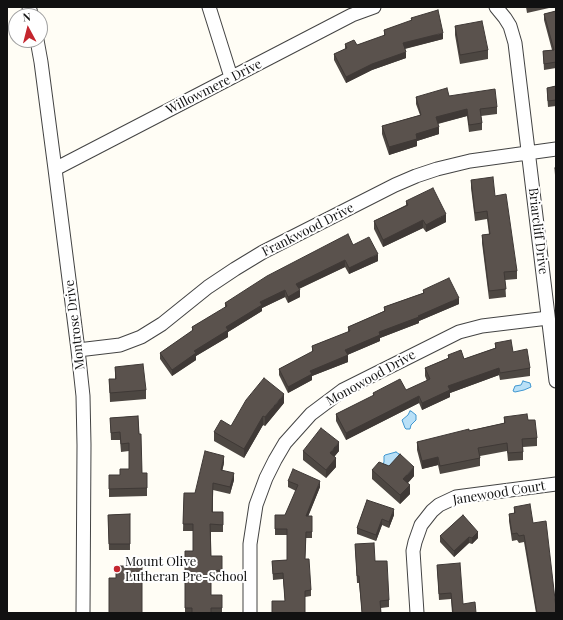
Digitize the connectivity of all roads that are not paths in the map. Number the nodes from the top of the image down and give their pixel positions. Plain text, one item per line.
1 (208, 7) edge
2 (374, 7) edge
3 (496, 7) edge
4 (38, 48) edge
5 (232, 77) junction
6 (556, 149) edge
7 (528, 153) junction
8 (55, 169) junction
9 (548, 318) junction
10 (78, 350) junction
11 (556, 381) edge
12 (556, 484) edge
13 (83, 613) edge
14 (250, 613) edge
15 (417, 613) edge

1 - 5 street
2 - 5 street, Willowmere Drive
3 - 7 street
4 - 8 street, Montrose Drive
5 - 8 street, Willowmere Drive
6 - 7 street, Frankwood Drive
7 - 9 street, Briarcliff Drive
7 - 10 street, Frankwood Drive
8 - 10 street, Montrose Drive
9 - 11 street, Briarcliff Drive
9 - 14 street, Monowood Drive
10 - 13 street, Montrose Drive
12 - 15 street, Janewood Court

